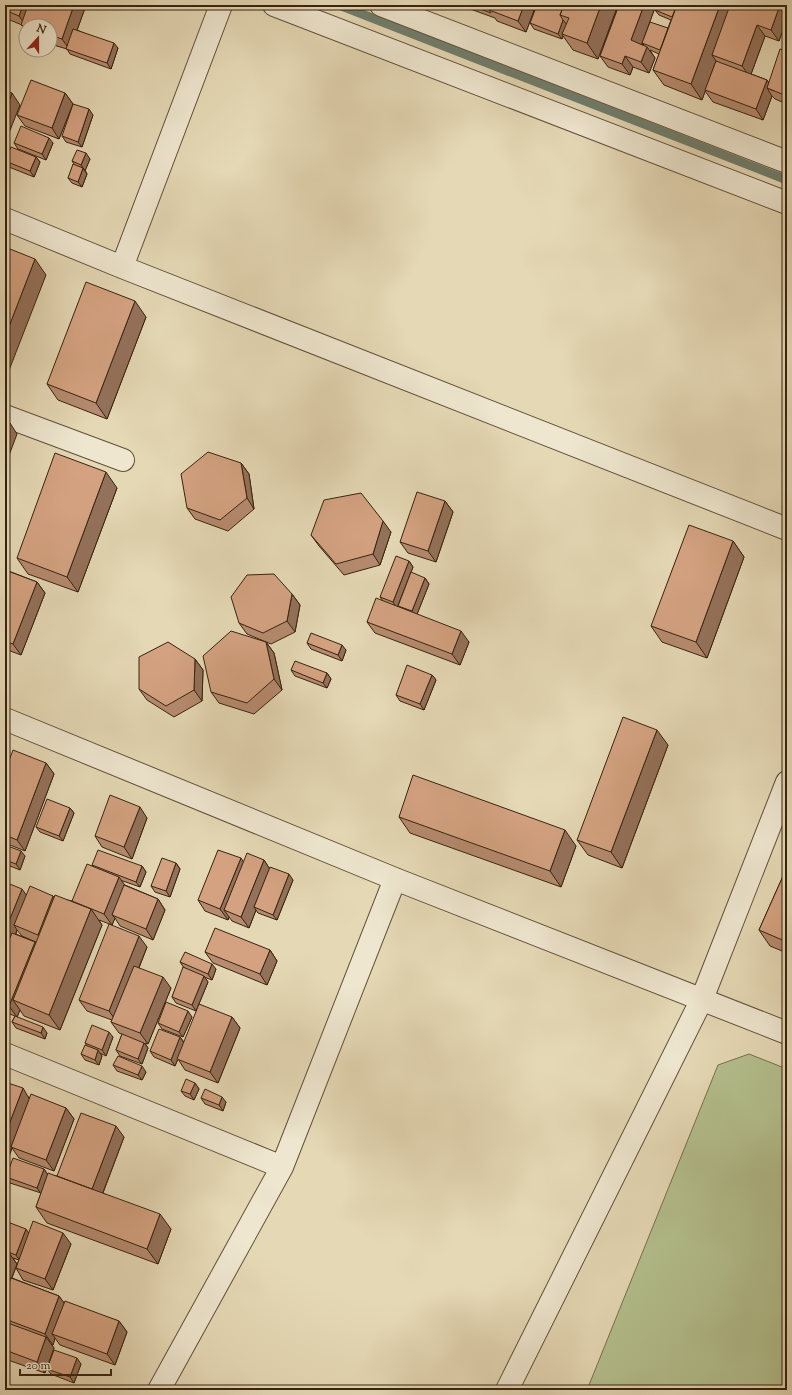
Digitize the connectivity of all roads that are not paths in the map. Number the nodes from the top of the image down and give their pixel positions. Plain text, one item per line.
1 (221, 5) edge
2 (274, 5) edge
3 (382, 5) edge
4 (787, 162) edge
5 (787, 203) edge
6 (5, 219) edge
7 (122, 267) junction
8 (5, 416) edge
9 (123, 460) dead end
10 (787, 529) edge
11 (5, 719) edge
12 (787, 782) edge
13 (395, 879) junction
14 (702, 999) junction
15 (787, 1033) edge
16 (5, 1054) edge
17 (282, 1167) junction
18 (159, 1390) edge
19 (507, 1390) edge

1 - 7 street
2 - 5 street
3 - 4 street
6 - 7 street
7 - 10 street
8 - 9 street
11 - 13 street
12 - 14 street
13 - 14 street
13 - 17 street
14 - 15 street
14 - 19 street
16 - 17 street
17 - 18 street

